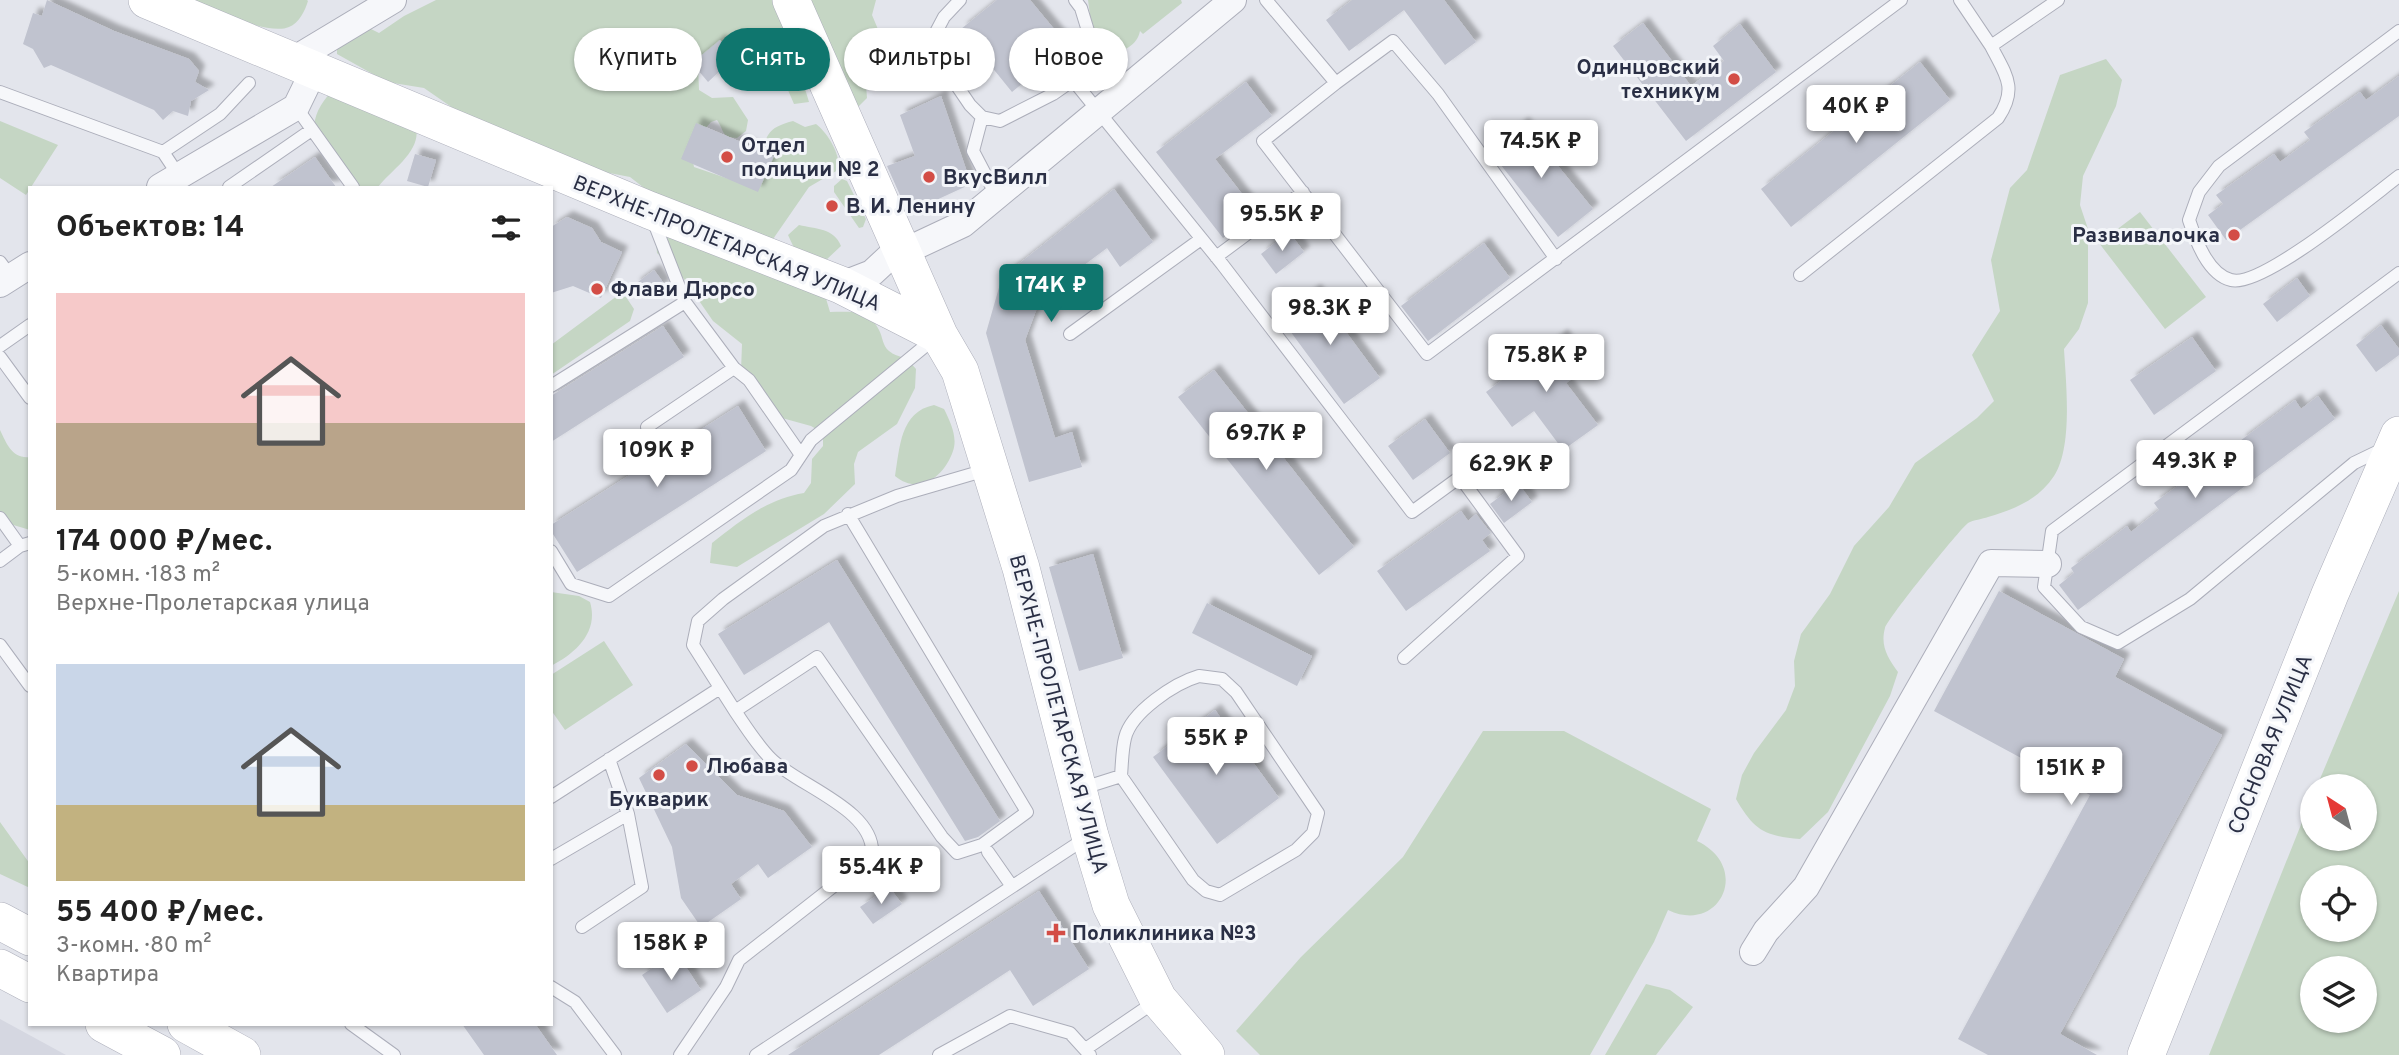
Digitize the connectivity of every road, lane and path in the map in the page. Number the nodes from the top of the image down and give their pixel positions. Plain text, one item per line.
1 (147, 0) edge
2 (393, 0) edge
3 (791, 0) edge
4 (960, 0) edge
5 (1075, 0) edge
6 (1233, 0) edge
7 (1266, 0) edge
8 (1901, 0) edge
9 (1960, 0) edge
10 (2058, 0) edge
11 (1087, 28) edge
12 (2399, 31) edge
13 (1991, 46) junction
14 (302, 67) junction
15 (249, 83) dead end
16 (1336, 83) junction
17 (1056, 91) edge
18 (1082, 91) edge
19 (0, 92) edge
20 (296, 107) junction
21 (1098, 112) junction
22 (982, 117) junction
23 (310, 131) junction
24 (163, 152) junction
25 (2399, 176) edge
26 (169, 182) edge
27 (230, 186) edge
28 (352, 186) edge
29 (1303, 192) junction
30 (996, 195) junction
31 (649, 210) junction
32 (1201, 239) junction
33 (900, 247) junction
34 (1216, 257) junction
35 (1556, 258) junction
36 (2399, 273) edge
37 (1800, 275) dead end
38 (841, 285) junction
39 (685, 302) junction
40 (28, 326) edge
41 (1070, 334) dead end
42 (939, 335) junction
43 (0, 346) edge
44 (0, 357) edge
45 (734, 368) junction
46 (553, 385) edge
47 (28, 395) edge
48 (647, 426) dead end
49 (2397, 439) edge
50 (802, 455) junction
51 (990, 468) junction
52 (848, 514) junction
53 (0, 518) edge
54 (25, 544) edge
55 (553, 554) edge
56 (0, 561) edge
57 (2048, 564) junction
58 (0, 645) edge
59 (1404, 658) dead end
60 (28, 683) edge
61 (720, 688) junction
62 (734, 711) junction
63 (609, 759) junction
64 (1121, 776) junction
65 (1080, 789) junction
66 (553, 796) edge
67 (628, 814) junction
68 (1090, 836) junction
69 (988, 852) dead end
70 (553, 858) edge
71 (1011, 885) junction
72 (0, 921) edge
73 (582, 927) dead end
74 (28, 936) edge
75 (1754, 952) dead end
76 (0, 968) edge
77 (28, 983) edge
78 (553, 988) edge
79 (1158, 999) junction
80 (108, 1026) edge
81 (190, 1026) edge
82 (354, 1026) edge
83 (1197, 1045) edge
84 (1089, 1051) edge
85 (162, 1055) edge
86 (242, 1055) edge
87 (394, 1055) edge
88 (615, 1055) edge
89 (680, 1055) edge
90 (756, 1055) edge
91 (939, 1055) edge
92 (2146, 1055) edge

1 - 14 street, ВЕРХНЕ-ПРОЛЕТАРСКАЯ УЛИЦА
2 - 14 street
3 - 33 street
4 - 22 lane
5 - 11 lane
6 - 21 street
7 - 16 lane
8 - 35 lane
9 - 13 lane
10 - 13 lane
12 - 25 lane
13 - 37 lane
14 - 20 street
14 - 31 street, ВЕРХНЕ-ПРОЛЕТАРСКАЯ УЛИЦА
15 - 24 lane
16 - 29 lane
16 - 35 lane
17 - 22 lane
18 - 21 lane
19 - 24 lane
20 - 23 lane
20 - 26 street
21 - 30 street
21 - 32 lane
22 - 30 lane
23 - 27 lane
23 - 28 lane
24 - 26 lane
29 - 34 lane
29 - 35 lane
30 - 33 street
31 - 38 street, ВЕРХНЕ-ПРОЛЕТАРСКАЯ УЛИЦА
31 - 39 lane
32 - 34 lane
32 - 41 lane
33 - 38 street
33 - 42 street
34 - 59 lane
36 - 57 lane
38 - 42 street, ВЕРХНЕ-ПРОЛЕТАРСКАЯ УЛИЦА
39 - 45 lane
39 - 46 lane
40 - 43 lane
42 - 50 lane
42 - 51 street, ВЕРХНЕ-ПРОЛЕТАРСКАЯ УЛИЦА
44 - 47 lane
45 - 48 lane
45 - 50 lane
49 - 57 lane
49 - 92 street, СОСНОВАЯ УЛИЦА
50 - 55 lane
51 - 52 lane
51 - 65 street, ВЕРХНЕ-ПРОЛЕТАРСКАЯ УЛИЦА
52 - 61 lane
52 - 62 lane
53 - 54 lane
54 - 56 lane
57 - 75 street
58 - 60 lane
61 - 62 lane
61 - 63 lane
62 - 89 lane
63 - 66 lane
63 - 67 lane
64 - 64 lane
64 - 65 lane
65 - 68 street, ВЕРХНЕ-ПРОЛЕТАРСКАЯ УЛИЦА
67 - 70 lane
67 - 73 lane
68 - 71 lane
68 - 79 street, ВЕРХНЕ-ПРОЛЕТАРСКАЯ УЛИЦА
69 - 71 lane
71 - 90 lane
72 - 74 street
76 - 77 street
78 - 88 lane
79 - 83 street, ВЕРХНЕ-ПРОЛЕТАРСКАЯ УЛИЦА
79 - 84 lane
80 - 85 street
81 - 86 street
82 - 87 lane
84 - 91 lane

